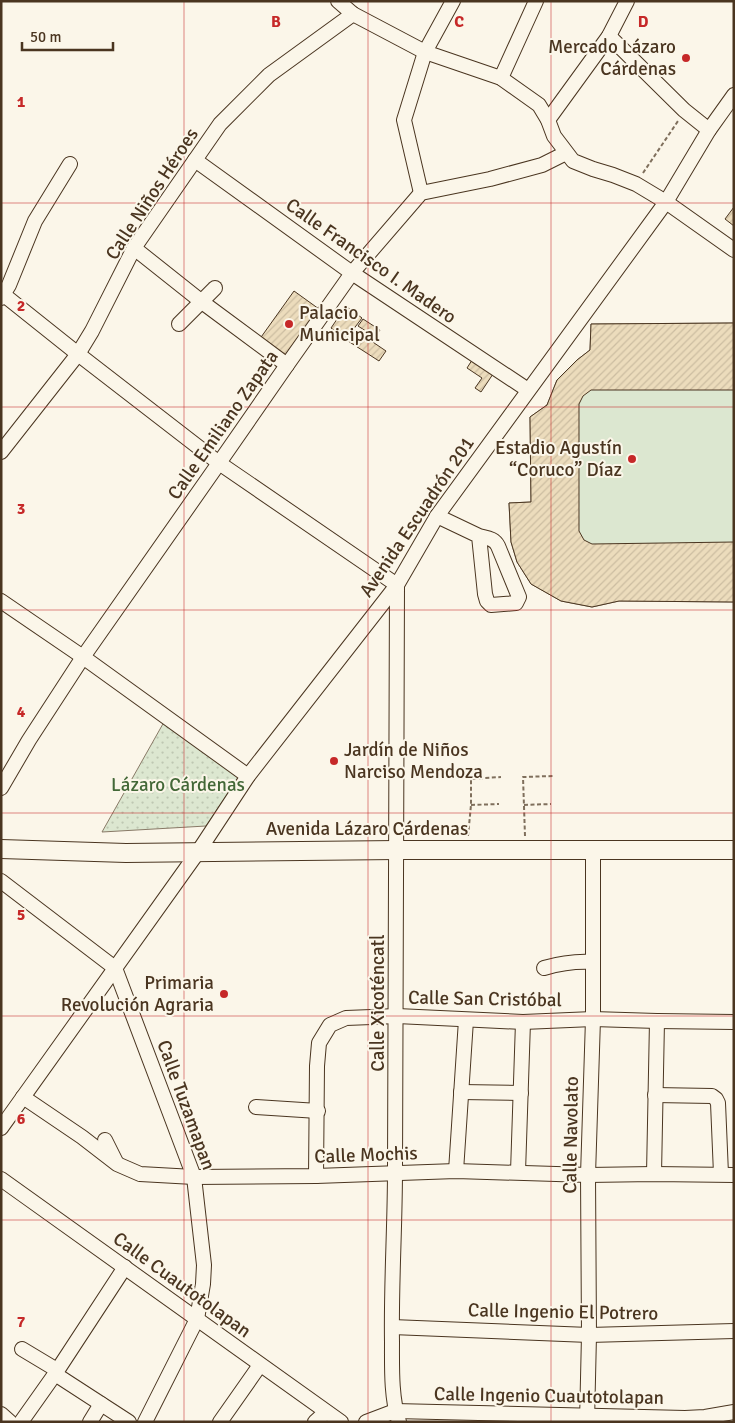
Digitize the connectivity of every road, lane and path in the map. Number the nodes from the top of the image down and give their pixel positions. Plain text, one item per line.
1 (338, 1) edge
2 (453, 1) edge
3 (536, 1) edge
4 (627, 1) edge
5 (353, 14) junction
6 (608, 36) junction
7 (425, 52) junction
8 (501, 78) junction
9 (734, 95) edge
10 (684, 110) junction
11 (548, 120) junction
12 (709, 130) junction
13 (566, 153) junction
14 (195, 160) junction
15 (70, 164) dead end
16 (636, 184) junction
17 (421, 193) junction
18 (666, 202) junction
19 (134, 248) junction
20 (734, 250) edge
21 (352, 273) junction
22 (215, 288) dead end
23 (2, 297) edge
24 (202, 302) junction
25 (179, 324) dead end
26 (78, 354) junction
27 (287, 365) junction
28 (528, 390) junction
29 (1, 452) edge
30 (220, 463) junction
31 (437, 516) junction
32 (479, 536) junction
33 (397, 585) junction
34 (1, 601) edge
35 (83, 657) junction
36 (248, 776) junction
37 (553, 776) dead end
38 (501, 777) dead end
39 (1, 788) edge
40 (499, 804) dead end
41 (551, 804) dead end
42 (471, 805) junction
43 (524, 805) junction
44 (468, 838) junction
45 (525, 838) junction
46 (734, 839) edge
47 (1, 842) edge
48 (397, 844) junction
49 (694, 844) junction
50 (201, 847) junction
51 (1, 849) edge
52 (594, 850) junction
53 (734, 850) edge
54 (1, 881) edge
55 (593, 962) junction
56 (115, 968) junction
57 (544, 968) dead end
58 (396, 1016) junction
59 (593, 1019) junction
60 (466, 1020) junction
61 (657, 1021) junction
62 (523, 1022) junction
63 (734, 1022) edge
64 (461, 1092) junction
65 (520, 1093) junction
66 (655, 1095) junction
67 (23, 1097) junction
68 (256, 1107) dead end
69 (318, 1110) junction
70 (1, 1128) edge
71 (105, 1140) dead end
72 (117, 1164) junction
73 (456, 1171) junction
74 (395, 1172) junction
75 (518, 1172) junction
76 (654, 1174) junction
77 (588, 1175) junction
78 (727, 1175) edge
79 (316, 1176) junction
80 (194, 1177) junction
81 (1, 1179) edge
82 (125, 1267) junction
83 (197, 1319) junction
84 (392, 1327) junction
85 (734, 1331) edge
86 (589, 1335) junction
87 (22, 1348) dead end
88 (260, 1365) junction
89 (56, 1372) junction
90 (101, 1404) junction
91 (326, 1412) junction
92 (734, 1412) edge
93 (1, 1414) edge
94 (397, 1416) edge
95 (587, 1419) edge
96 (10, 1422) edge
97 (21, 1422) edge
98 (90, 1422) edge
99 (129, 1422) edge
100 (145, 1422) edge
101 (220, 1422) edge
102 (315, 1422) edge
103 (341, 1422) edge
104 (366, 1422) edge

1 - 5 street
2 - 7 street
3 - 8 street
4 - 6 street
5 - 7 street
5 - 14 street, Calle Niños Héroes
6 - 10 street
6 - 11 street
7 - 8 street
7 - 17 street
8 - 11 street
9 - 12 street, Avenida Escuadrón 201
10 - 12 street
10 - 16 path
11 - 13 street
12 - 18 street, Avenida Escuadrón 201
13 - 16 street
13 - 17 street
14 - 19 street, Calle Niños Héroes
14 - 21 street, Calle Francisco I. Madero
15 - 23 street
16 - 18 street
17 - 21 street, Calle Emiliano Zapata
18 - 20 street
18 - 28 street, Avenida Escuadrón 201
19 - 24 street
19 - 26 street, Calle Niños Héroes
21 - 27 street, Calle Emiliano Zapata
21 - 28 street, Calle Francisco I. Madero
22 - 24 street
23 - 26 street
24 - 25 street
24 - 27 street
26 - 29 street, Calle Niños Héroes
26 - 30 street
27 - 30 street, Calle Emiliano Zapata
28 - 31 street, Avenida Escuadrón 201
30 - 33 street
30 - 35 street, Calle Emiliano Zapata
31 - 32 street
31 - 33 street, Avenida Escuadrón 201
32 - 32 street
33 - 36 street, Avenida Escuadrón 201
33 - 48 street, Calle Xicoténcatl
34 - 35 street
35 - 36 street
35 - 39 street, Calle Emiliano Zapata
36 - 50 street, Avenida Escuadrón 201
37 - 43 path
38 - 42 path
40 - 42 path
41 - 43 path
42 - 44 path
43 - 45 path
44 - 45 main road, Avenida Lázaro Cárdenas
44 - 48 main road, Avenida Lázaro Cárdenas
45 - 49 main road, Avenida Lázaro Cárdenas
46 - 49 main road, Avenida Lázaro Cárdenas
47 - 50 main road, Avenida Lázaro Cárdenas
48 - 50 main road, Avenida Lázaro Cárdenas
48 - 52 main road, Avenida Lázaro Cárdenas
48 - 58 street, Calle Xicoténcatl
49 - 52 main road, Avenida Lázaro Cárdenas
49 - 53 main road, Avenida Lázaro Cárdenas
50 - 51 main road, Avenida Lázaro Cárdenas
50 - 56 street, Avenida Escuadrón 201
52 - 55 street, Calle Navolato
54 - 56 street
55 - 57 street
55 - 59 street, Calle Navolato
56 - 67 street, Avenida Escuadrón 201
56 - 80 street, Calle Tuzamapan
58 - 60 street, Calle San Cristóbal
58 - 69 street, Calle San Cristóbal
58 - 74 street, Calle Xicoténcatl
59 - 61 street, Calle San Cristóbal
59 - 62 street, Calle San Cristóbal
59 - 77 street, Calle Navolato
60 - 62 street, Calle San Cristóbal
60 - 64 street
61 - 63 street, Calle San Cristóbal
61 - 66 street
62 - 65 street
64 - 65 street
64 - 73 street
65 - 75 street
66 - 76 street
66 - 78 street
67 - 70 street, Avenida Escuadrón 201
67 - 72 street, Calle Mochis
68 - 69 street
69 - 79 street, Calle San Cristóbal
71 - 72 street
72 - 80 street, Calle Mochis
73 - 74 street, Calle Mochis
73 - 75 street, Calle Mochis
74 - 79 street, Calle Mochis
74 - 84 street, Calle Xicoténcatl
75 - 77 street, Calle Mochis
76 - 77 street, Calle Mochis
76 - 78 street, Calle Mochis
77 - 86 street, Calle Navolato
79 - 80 street, Calle Mochis
80 - 83 street, Calle Tuzamapan
81 - 82 street, Calle Cuautotolapan
82 - 83 street, Calle Cuautotolapan
82 - 89 street
83 - 88 street, Calle Cuautotolapan
83 - 100 street, Calle Tuzamapan
84 - 86 street, Calle Ingenio El Potrero
84 - 94 street, Calle Xicoténcatl
85 - 86 street, Calle Ingenio El Potrero
86 - 95 street, Calle Navolato
87 - 89 street
88 - 91 street, Calle Cuautotolapan
88 - 101 street
89 - 90 street
89 - 97 street
90 - 98 street
90 - 99 street
91 - 102 street
91 - 103 street, Calle Cuautotolapan
92 - 95 street, Calle Ingenio Cuautotolapan
93 - 96 street
94 - 95 street, Calle Ingenio Cuautotolapan
94 - 104 street, Calle Ingenio Cuautotolapan

